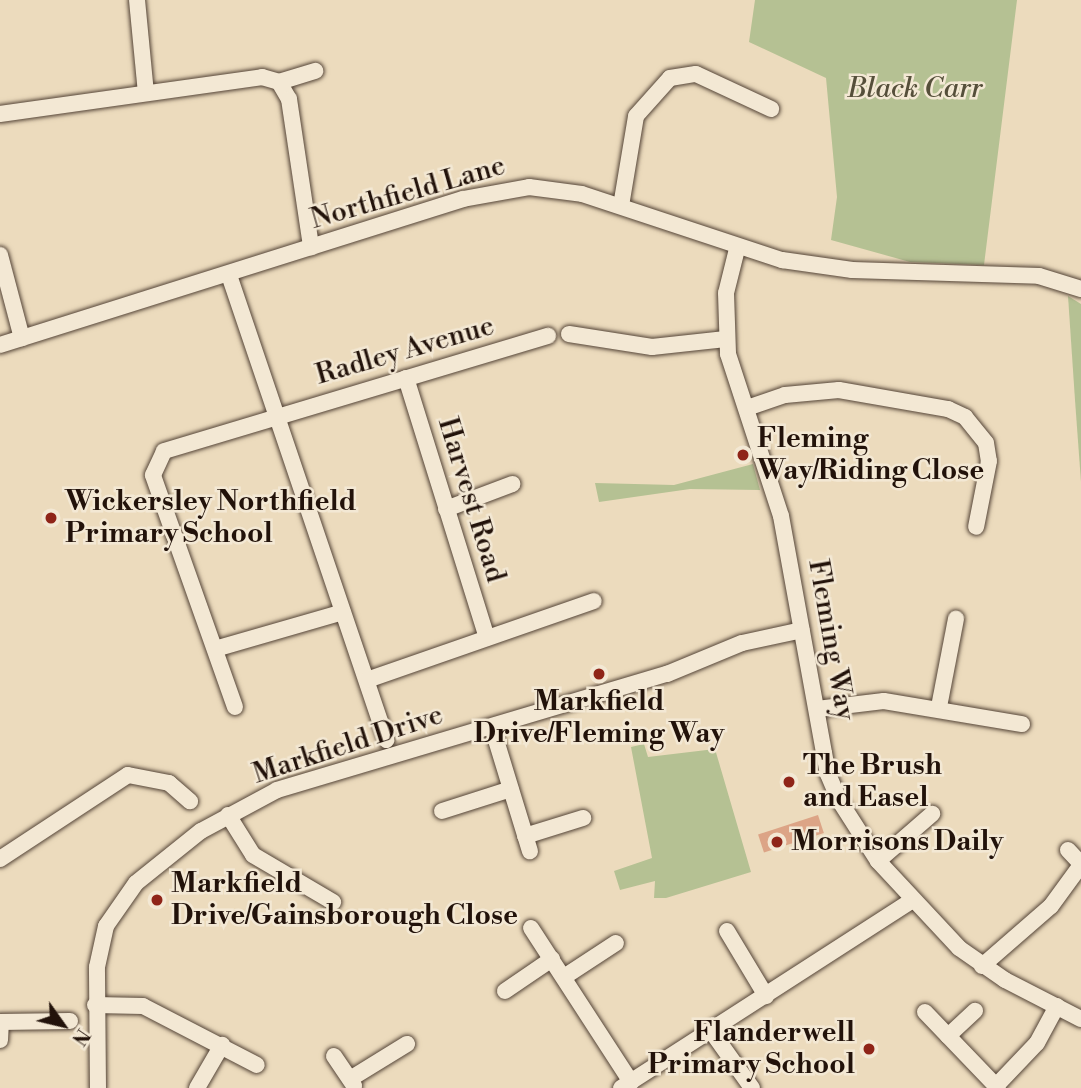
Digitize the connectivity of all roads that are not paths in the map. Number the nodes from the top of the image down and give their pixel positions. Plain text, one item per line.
1 (137, 0) edge
2 (315, 71) dead end
3 (279, 82) junction
4 (146, 93) junction
5 (771, 109) dead end
6 (0, 114) edge
7 (621, 205) junction
8 (312, 247) junction
9 (737, 249) junction
10 (0, 256) edge
11 (229, 275) junction
12 (1081, 289) edge
13 (569, 334) dead end
14 (548, 336) dead end
15 (22, 338) junction
16 (726, 339) junction
17 (0, 345) edge
18 (405, 377) junction
19 (747, 408) junction
20 (276, 416) junction
21 (512, 484) dead end
22 (446, 509) junction
23 (976, 527) dead end
24 (594, 601) dead end
25 (343, 612) junction
26 (956, 619) dead end
27 (802, 630) junction
28 (487, 638) junction
29 (215, 649) junction
30 (366, 680) junction
31 (235, 707) dead end
32 (939, 708) junction
33 (817, 709) junction
34 (1022, 724) dead end
35 (492, 727) junction
36 (386, 740) dead end
37 (511, 789) junction
38 (190, 801) dead end
39 (442, 811) dead end
40 (932, 814) dead end
41 (228, 815) junction
42 (583, 818) dead end
43 (1068, 850) dead end
44 (0, 859) edge
45 (878, 861) junction
46 (1081, 864) edge
47 (913, 900) junction
48 (333, 902) dead end
49 (531, 928) dead end
50 (727, 931) dead end
51 (616, 943) dead end
52 (552, 959) junction
53 (982, 966) junction
54 (564, 978) junction
55 (505, 990) dead end
56 (765, 996) junction
57 (95, 1005) junction
58 (1057, 1006) junction
59 (975, 1011) dead end
60 (925, 1012) dead end
61 (1081, 1019) edge
62 (70, 1021) dead end
63 (1, 1022) edge
64 (712, 1032) junction
65 (948, 1036) junction
66 (0, 1040) edge
67 (407, 1044) dead end
68 (222, 1045) junction
69 (334, 1056) dead end
70 (257, 1065) dead end
71 (353, 1084) edge
72 (626, 1085) edge
73 (997, 1087) edge
74 (98, 1088) edge
75 (197, 1088) edge
76 (751, 1088) edge

1 - 4 street
2 - 3 street
3 - 4 street
3 - 8 street
4 - 6 street
5 - 7 street
7 - 8 street, Northfield Lane
7 - 9 street, Northfield Lane
8 - 11 street, Northfield Lane
9 - 12 street, Northfield Lane
9 - 16 street, Fleming Way
10 - 15 street
11 - 15 street, Northfield Lane
11 - 20 street
13 - 16 street
14 - 18 street, Radley Avenue
15 - 17 street, Northfield Lane
16 - 19 street, Fleming Way
18 - 20 street, Radley Avenue
18 - 22 street, Harvest Road
19 - 23 street
19 - 27 street, Fleming Way
20 - 25 street
20 - 29 street, Radley Avenue
21 - 22 street
22 - 28 street, Harvest Road
24 - 28 street
25 - 29 street
25 - 30 street
26 - 32 street
27 - 33 street, Fleming Way
27 - 35 street, Markfield Drive
28 - 30 street
29 - 31 street, Radley Avenue
30 - 36 street
32 - 33 street
32 - 34 street
33 - 45 street, Fleming Way
35 - 37 street
35 - 41 street, Markfield Drive
37 - 39 street
37 - 42 street
38 - 44 street
40 - 45 street
41 - 48 street
41 - 57 street, Markfield Drive
43 - 46 street
45 - 47 street, Fleming Way
46 - 53 street
47 - 53 street, Fleming Way
47 - 56 street
49 - 52 street
50 - 56 street
51 - 54 street
52 - 54 street
52 - 55 street
53 - 58 street, Fleming Way
54 - 72 street
56 - 64 street
57 - 68 street
57 - 74 street, Markfield Drive
58 - 61 street, Fleming Way
58 - 73 street
59 - 65 street
60 - 65 street
62 - 63 street
63 - 66 street
64 - 72 street
64 - 76 street
65 - 73 street
67 - 71 street
68 - 70 street
68 - 75 street
69 - 71 street

